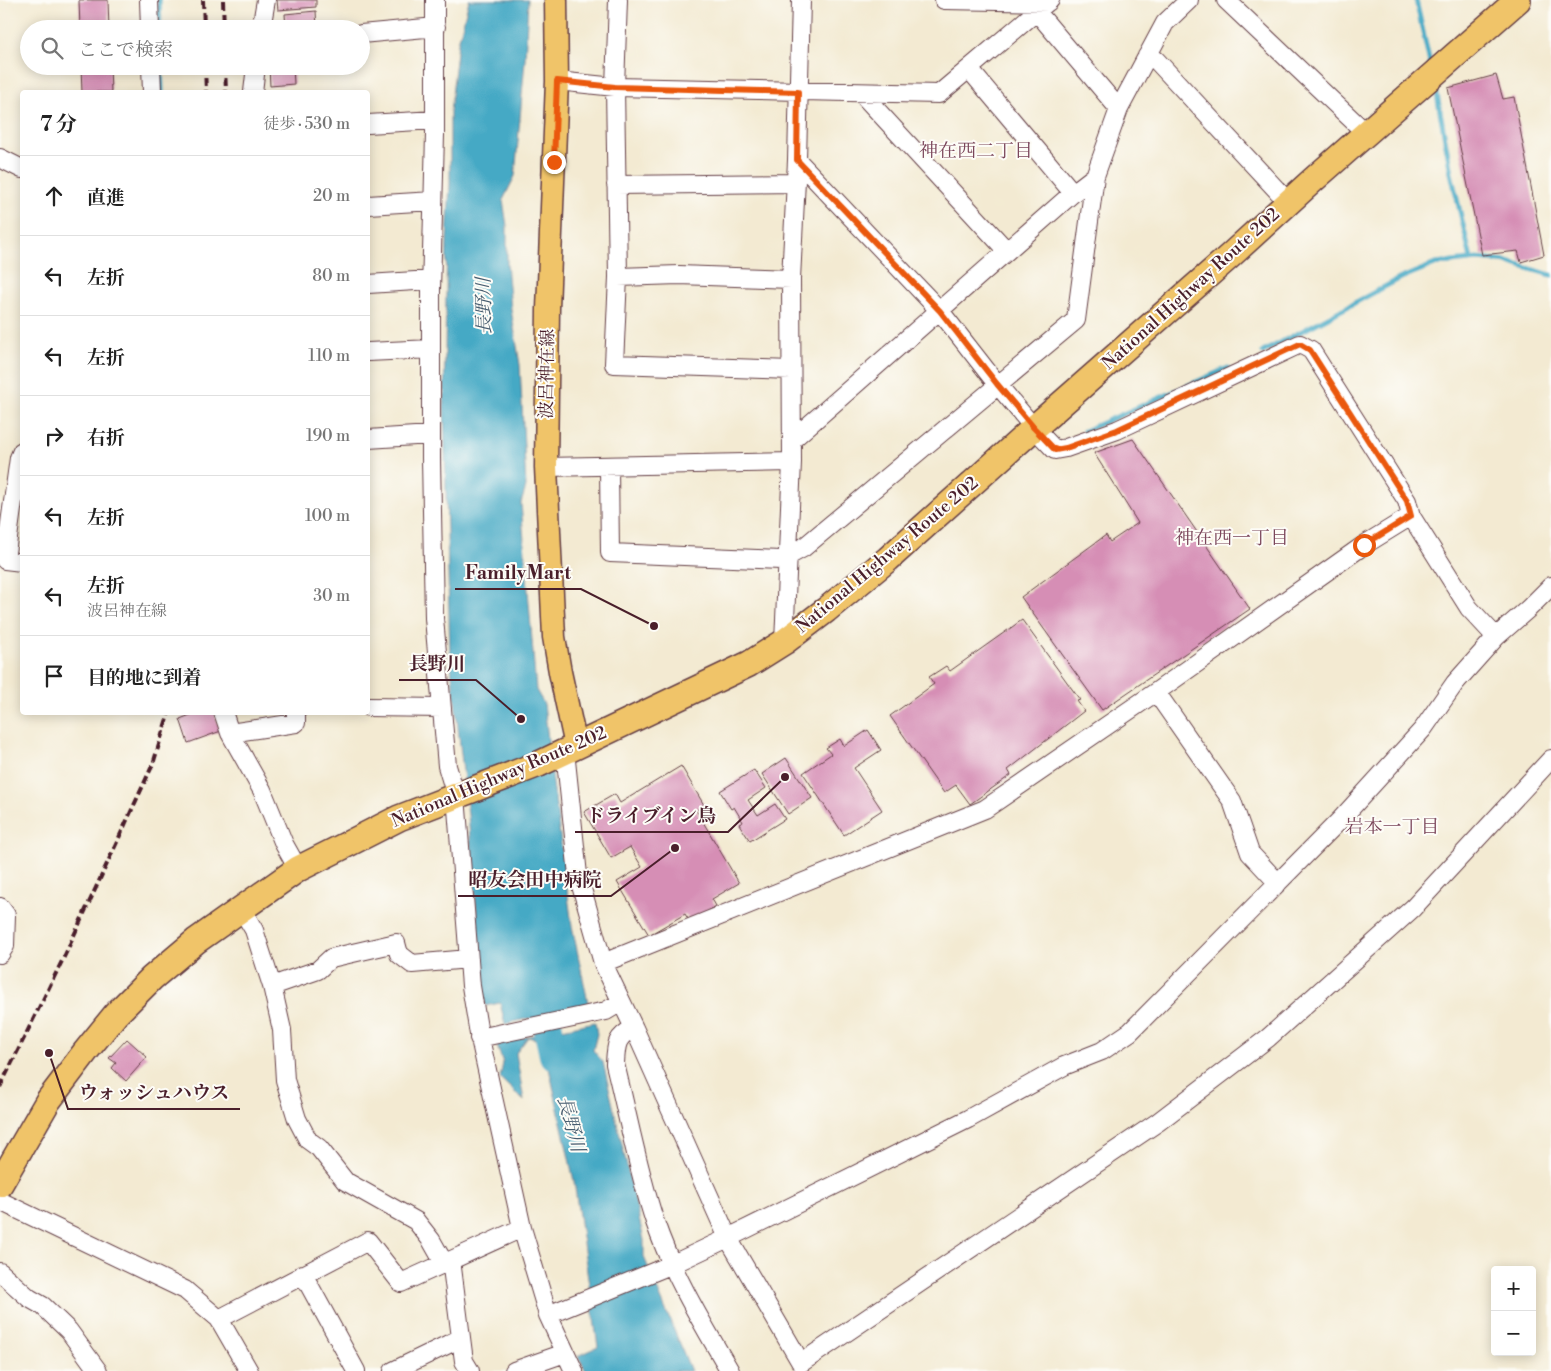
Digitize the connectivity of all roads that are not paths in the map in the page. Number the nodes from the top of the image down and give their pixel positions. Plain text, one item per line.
1 (149, 0) edge
2 (266, 0) edge
3 (435, 0) edge
4 (556, 0) edge
5 (618, 0) edge
6 (802, 0) edge
7 (944, 0) edge
8 (1189, 0) edge
9 (1226, 0) edge
10 (1518, 0) edge
11 (1045, 5) edge
12 (150, 20) edge
13 (263, 20) edge
14 (436, 27) junction
15 (370, 33) edge
16 (1147, 56) junction
17 (969, 69) junction
18 (151, 75) edge
19 (255, 75) edge
20 (557, 81) junction
21 (615, 87) junction
22 (152, 90) edge
23 (254, 90) edge
24 (798, 92) junction
25 (861, 93) junction
26 (1119, 109) junction
27 (435, 120) junction
28 (370, 124) edge
29 (1366, 134) junction
30 (0, 158) edge
31 (797, 160) junction
32 (20, 168) edge
33 (1095, 176) junction
34 (796, 183) junction
35 (616, 185) junction
36 (1072, 193) junction
37 (433, 200) junction
38 (1288, 202) junction
39 (370, 205) edge
40 (1007, 251) junction
41 (618, 277) junction
42 (791, 279) junction
43 (431, 280) junction
44 (370, 284) edge
45 (940, 311) junction
46 (431, 349) junction
47 (370, 352) edge
48 (790, 370) junction
49 (997, 384) junction
50 (1034, 428) junction
51 (431, 435) junction
52 (370, 439) edge
53 (792, 440) junction
54 (20, 455) edge
55 (792, 462) junction
56 (609, 466) junction
57 (546, 468) junction
58 (1411, 516) junction
59 (788, 556) junction
60 (20, 562) edge
61 (1551, 586) edge
62 (1496, 637) junction
63 (784, 642) junction
64 (1156, 692) junction
65 (370, 708) edge
66 (442, 708) junction
67 (224, 715) edge
68 (296, 715) edge
69 (230, 733) junction
70 (570, 749) junction
71 (1551, 759) edge
72 (465, 792) junction
73 (298, 869) junction
74 (1278, 883) junction
75 (0, 908) edge
76 (241, 908) junction
77 (0, 954) edge
78 (469, 958) junction
79 (603, 963) junction
80 (272, 986) junction
81 (621, 1002) junction
82 (634, 1028) junction
83 (479, 1038) junction
84 (0, 1184) edge
85 (0, 1201) edge
86 (522, 1228) junction
87 (728, 1238) junction
88 (447, 1262) junction
89 (673, 1264) junction
90 (0, 1272) edge
91 (303, 1274) junction
92 (551, 1313) junction
93 (219, 1319) junction
94 (461, 1338) junction
95 (564, 1353) junction
96 (98, 1371) edge
97 (248, 1371) edge
98 (356, 1371) edge
99 (393, 1371) edge
100 (470, 1371) edge
101 (514, 1371) edge
102 (574, 1371) edge
103 (730, 1371) edge

1 - 12 street
2 - 13 street
3 - 14 street
4 - 20 main road, 波呂神在線
5 - 21 street
6 - 24 street
7 - 11 street
8 - 16 street
9 - 29 street
10 - 29 highway, National Highway Route 202
11 - 17 street
11 - 26 street
14 - 15 street
14 - 27 street
16 - 26 street
16 - 38 street
17 - 25 street
17 - 36 street
18 - 22 street
19 - 23 street
20 - 21 street
20 - 57 main road, 波呂神在線
21 - 24 street
21 - 35 street
24 - 25 street
24 - 31 street
25 - 40 street
26 - 33 street
27 - 28 street
27 - 37 street
29 - 38 highway, National Highway Route 202
30 - 32 street
31 - 34 street
31 - 45 street
33 - 36 street
33 - 49 street
34 - 35 street
34 - 42 street
35 - 41 street
36 - 40 street
37 - 39 street
37 - 43 street
38 - 50 highway, National Highway Route 202
40 - 45 street
41 - 42 street
41 - 48 street
42 - 48 street
43 - 44 street
43 - 46 street
45 - 49 street
45 - 53 street
46 - 47 street
46 - 51 street
48 - 53 street
49 - 50 street
49 - 59 street
50 - 58 street
50 - 63 highway, National Highway Route 202
51 - 52 street
51 - 66 street
53 - 55 street
54 - 60 street
55 - 56 street
55 - 59 street
56 - 57 street
56 - 59 street
57 - 70 main road, 波呂神在線
58 - 62 street
58 - 64 street
59 - 63 street
61 - 62 street
62 - 74 street
63 - 70 highway, National Highway Route 202
64 - 74 street
64 - 79 street
65 - 66 street
66 - 72 street
67 - 69 street
68 - 69 street
69 - 73 street
70 - 72 highway, National Highway Route 202
70 - 79 street
71 - 87 street
72 - 73 highway, National Highway Route 202
72 - 78 street
73 - 76 highway, National Highway Route 202
74 - 87 street
75 - 77 street
76 - 80 street
76 - 84 highway, National Highway Route 202
78 - 80 street
78 - 83 street
79 - 81 street
80 - 88 street
81 - 82 street
81 - 83 street
82 - 87 street
82 - 89 street
83 - 86 street
85 - 93 street
86 - 88 street
86 - 92 street
87 - 89 street
88 - 91 street
88 - 94 street
89 - 92 street
89 - 103 street
90 - 96 street
91 - 93 street
91 - 98 street
92 - 95 street
93 - 97 street
94 - 99 street
94 - 100 street
95 - 101 street
95 - 102 street

